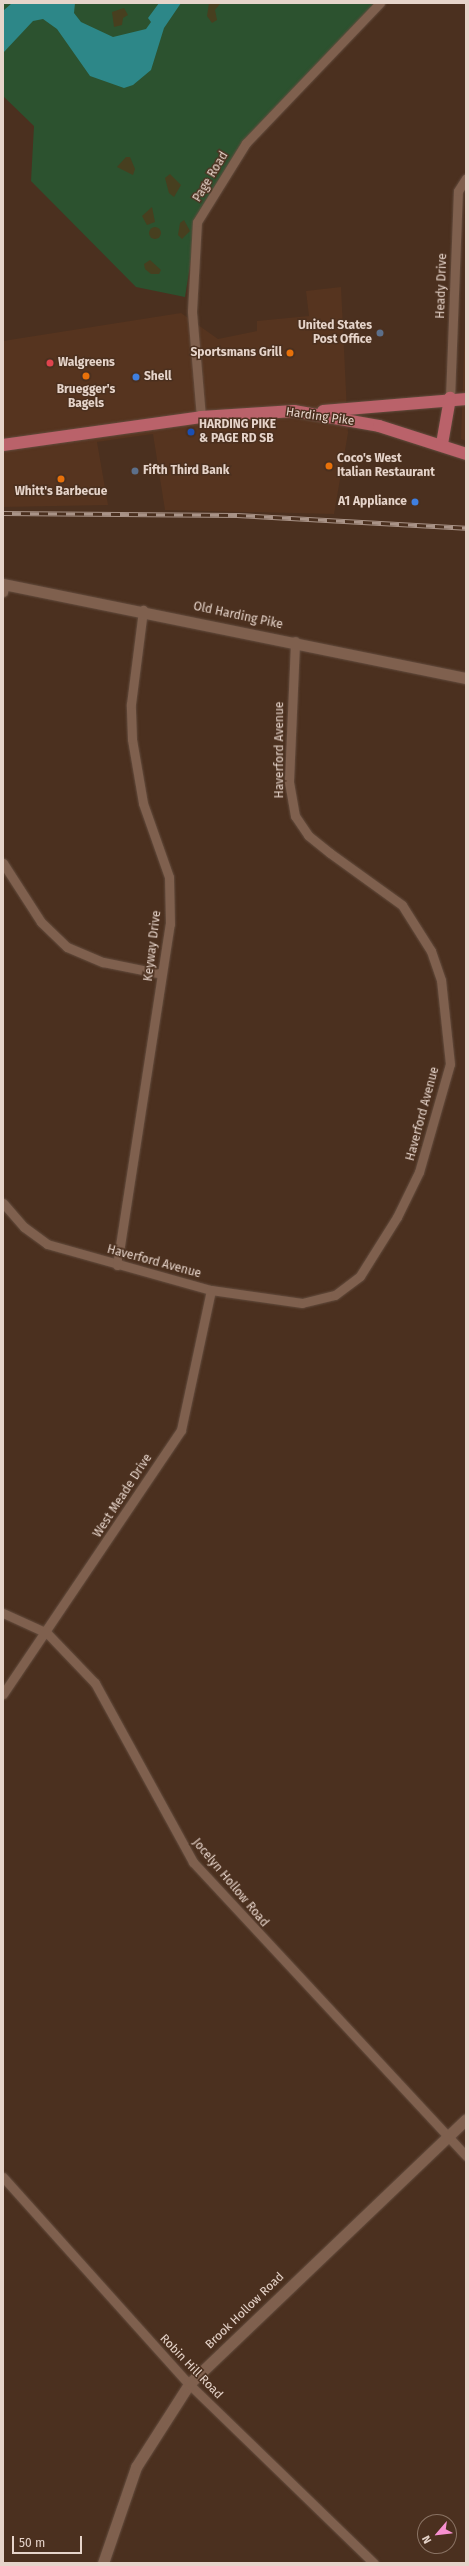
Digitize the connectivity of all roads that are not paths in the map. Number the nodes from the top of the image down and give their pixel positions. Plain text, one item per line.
1 (380, 3) edge
2 (466, 178) edge
3 (462, 191) edge
4 (450, 398) junction
5 (466, 399) edge
6 (308, 412) junction
7 (201, 417) junction
8 (442, 444) junction
9 (3, 445) edge
10 (466, 454) edge
11 (4, 587) edge
12 (143, 610) junction
13 (295, 641) junction
14 (466, 678) edge
15 (3, 863) edge
16 (162, 974) junction
17 (3, 1203) edge
18 (117, 1265) junction
19 (211, 1290) junction
20 (3, 1613) edge
21 (47, 1633) junction
22 (3, 1694) edge
23 (466, 2119) edge
24 (447, 2136) junction
25 (466, 2156) edge
26 (3, 2177) edge
27 (189, 2384) junction
28 (103, 2563) edge
29 (374, 2563) edge

1 - 7 street, Page Road
2 - 3 street, Heady Drive
3 - 4 street, Heady Drive
4 - 5 main road
4 - 6 main road
4 - 8 main road
6 - 7 main road, Harding Pike
6 - 8 main road, Harding Pike
7 - 9 main road, Harding Pike
8 - 10 main road, Harding Pike
11 - 12 street, Old Harding Pike
12 - 13 street, Old Harding Pike
12 - 16 street, Keyway Drive
13 - 14 street, Old Harding Pike
13 - 19 street, Haverford Avenue
15 - 16 street
16 - 18 street, Keyway Drive
17 - 18 street, Haverford Avenue
18 - 19 street, Haverford Avenue
19 - 21 street, West Meade Drive
20 - 21 street, Jocelyn Hollow Road
21 - 22 street, West Meade Drive
21 - 24 street, Jocelyn Hollow Road
23 - 24 street, Brook Hollow Road
24 - 25 street, Jocelyn Hollow Road
24 - 27 street, Brook Hollow Road
26 - 27 street, Robin Hill Road
27 - 28 street, Brook Hollow Road
27 - 29 street, Robin Hill Road

